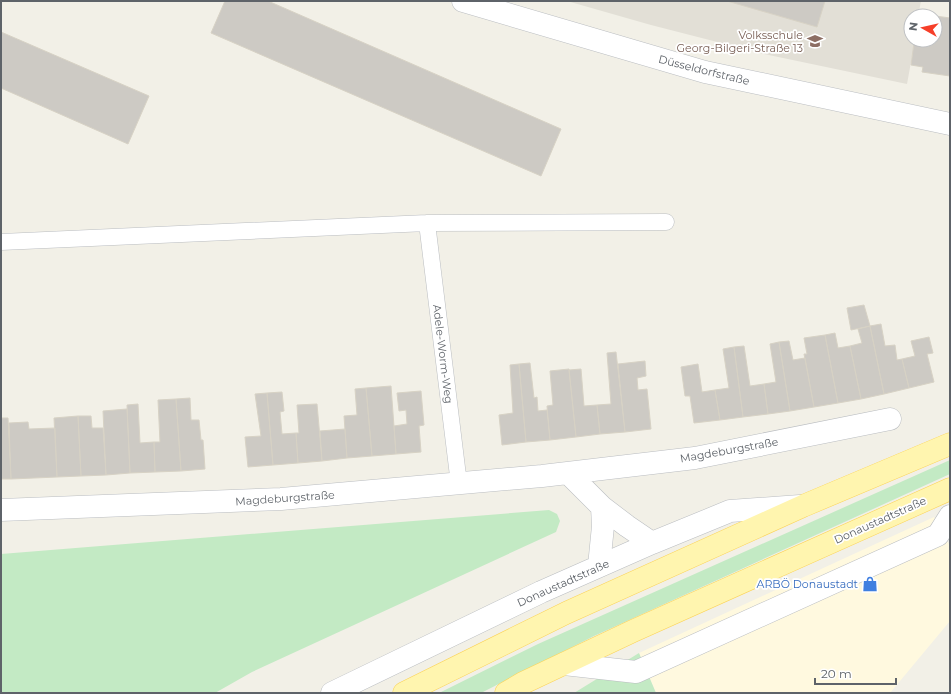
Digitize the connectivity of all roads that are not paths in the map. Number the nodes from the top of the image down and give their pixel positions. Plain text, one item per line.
1 (462, 1) edge
2 (950, 124) edge
3 (666, 222) dead end
4 (427, 223) junction
5 (1, 242) edge
6 (890, 419) dead end
7 (950, 444) edge
8 (568, 473) junction
9 (459, 484) junction
10 (950, 489) edge
11 (803, 506) junction
12 (602, 507) junction
13 (1, 510) edge
14 (950, 516) edge
15 (652, 543) junction
16 (599, 566) junction
17 (564, 664) junction
18 (332, 693) edge
19 (404, 693) edge
20 (506, 693) edge

1 - 2 street, Düsseldorfstraße
3 - 4 lane
4 - 5 lane
4 - 9 lane, Adele-Worm-Weg
6 - 8 street, Magdeburgstraße
7 - 11 main road, Donaustadtstraße
8 - 9 street, Magdeburgstraße
8 - 12 street
9 - 13 street, Magdeburgstraße
10 - 17 main road, Donaustadtstraße
11 - 15 street, Donaustadtstraße
11 - 19 main road, Donaustadtstraße
12 - 15 street
12 - 16 street
14 - 17 street
15 - 16 street, Donaustadtstraße
16 - 18 street, Donaustadtstraße
17 - 20 main road, Donaustadtstraße

